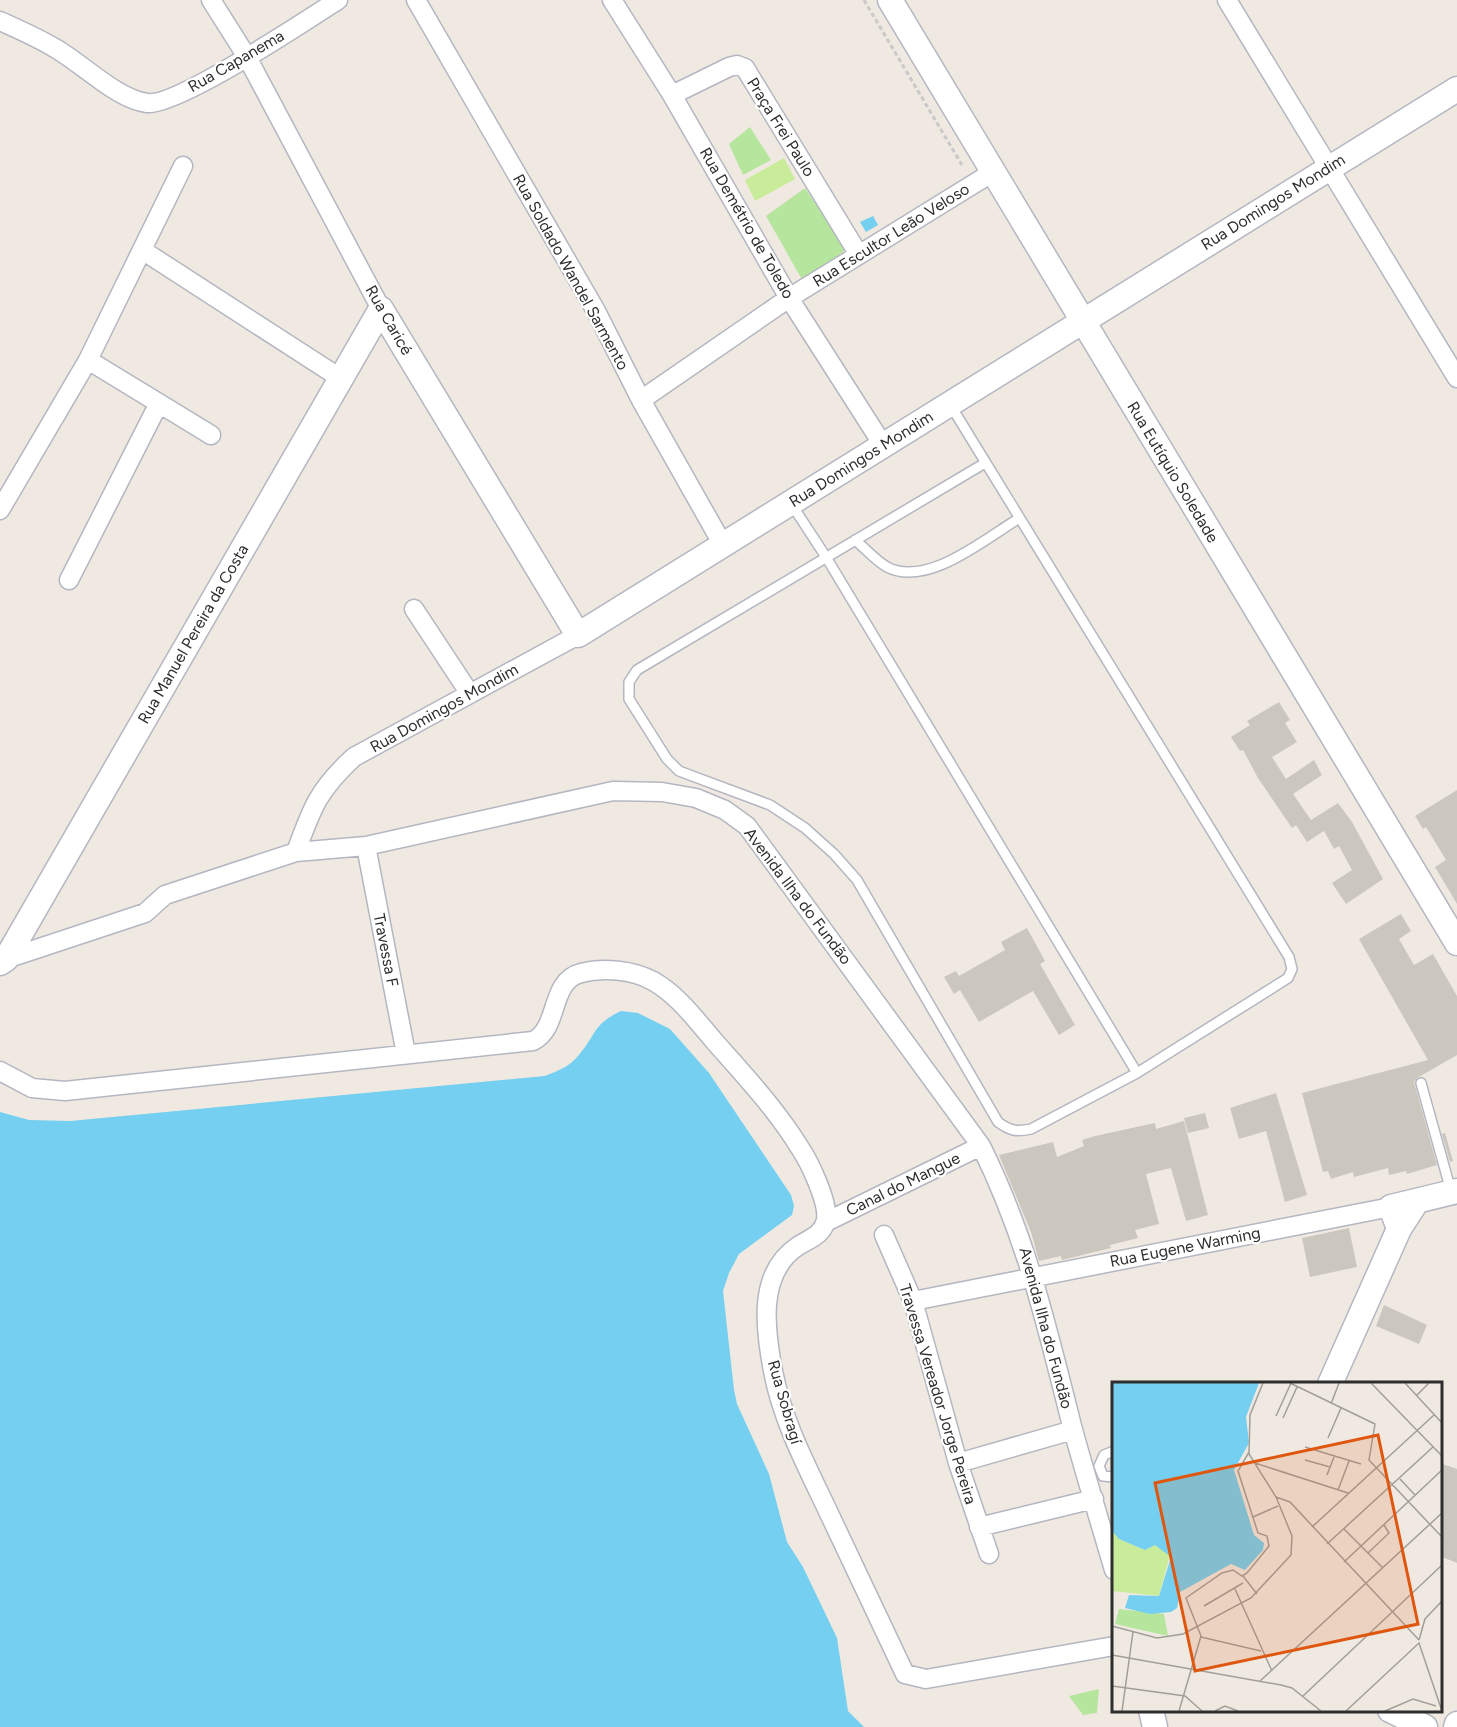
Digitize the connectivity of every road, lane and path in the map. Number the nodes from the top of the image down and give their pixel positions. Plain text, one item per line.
1 (211, 0) edge
2 (339, 0) edge
3 (416, 0) edge
4 (612, 0) edge
5 (864, 0) edge
6 (890, 0) edge
7 (1227, 0) edge
8 (0, 21) edge
9 (247, 57) junction
10 (1457, 89) edge
11 (672, 95) junction
12 (962, 165) dead end
13 (183, 166) dead end
14 (1329, 167) junction
15 (993, 172) junction
16 (142, 250) junction
17 (859, 255) junction
18 (789, 298) junction
19 (381, 309) junction
20 (1082, 321) junction
21 (88, 360) junction
22 (340, 378) junction
23 (1457, 378) edge
24 (641, 400) junction
25 (159, 403) junction
26 (949, 404) junction
27 (211, 435) dead end
28 (883, 445) junction
29 (985, 463) junction
30 (790, 502) junction
31 (0, 510) edge
32 (1018, 519) junction
33 (855, 540) junction
34 (723, 544) junction
35 (826, 557) junction
36 (69, 580) dead end
37 (414, 609) dead end
38 (578, 635) junction
39 (470, 694) junction
40 (366, 846) junction
41 (296, 852) junction
42 (1457, 943) edge
43 (3, 961) edge
44 (406, 1054) junction
45 (0, 1071) edge
46 (1137, 1073) junction
47 (1421, 1083) dead end
48 (981, 1146) junction
49 (1454, 1192) edge
50 (1395, 1218) junction
51 (826, 1222) junction
52 (884, 1234) dead end
53 (1035, 1277) junction
54 (914, 1301) junction
55 (1330, 1382) edge
56 (1073, 1430) junction
57 (1112, 1451) edge
58 (958, 1463) junction
59 (1112, 1477) edge
60 (1094, 1499) junction
61 (979, 1527) junction
62 (989, 1554) dead end
63 (1112, 1566) edge
64 (1112, 1646) edge
65 (1151, 1712) edge
66 (1394, 1712) edge
67 (1155, 1727) edge
68 (1425, 1727) edge

1 - 9 street, Rua Caricé
2 - 9 street, Rua Capanema
3 - 24 street, Rua Soldado Wandel Sarmento
4 - 11 street, Rua Demétrio de Toledo
5 - 12 path
6 - 15 street, Rua Eutíquio Soledade
7 - 14 street
8 - 9 street, Rua Capanema
9 - 19 street, Rua Caricé
10 - 14 street, Rua Domingos Mondim
11 - 17 street, Praça Frei Paulo
11 - 18 street, Rua Demétrio de Toledo
13 - 16 street
14 - 20 street, Rua Domingos Mondim
14 - 23 street
15 - 17 street, Rua Escultor Leão Veloso
15 - 20 street, Rua Eutíquio Soledade
16 - 21 street
16 - 22 street
17 - 18 street, Rua Escultor Leão Veloso
18 - 24 street, Rua Escultor Leão Veloso
18 - 28 street, Rua Demétrio de Toledo
19 - 22 street, Rua Manuel Pereira da Costa
19 - 38 street, Rua Caricé
20 - 26 street, Rua Domingos Mondim
20 - 42 street, Rua Eutíquio Soledade
21 - 25 street
21 - 31 street
22 - 43 street, Rua Manuel Pereira da Costa
24 - 34 street, Rua Soldado Wandel Sarmento
25 - 27 street
25 - 36 street
26 - 28 street, Rua Domingos Mondim
26 - 29 lane
28 - 30 street, Rua Domingos Mondim
29 - 32 lane
29 - 33 lane
30 - 34 street, Rua Domingos Mondim
30 - 35 lane
32 - 33 lane
32 - 46 lane
33 - 35 lane
34 - 38 street, Rua Domingos Mondim
35 - 46 lane
35 - 46 lane
37 - 39 street
38 - 39 street, Rua Domingos Mondim
39 - 41 street, Rua Domingos Mondim
40 - 41 street, Avenida Ilha do Fundão
40 - 44 street, Travessa F
40 - 48 street, Avenida Ilha do Fundão
41 - 43 street, Avenida Ilha do Fundão
44 - 45 street
44 - 51 street
47 - 49 lane
48 - 51 street, Canal do Mangue
48 - 53 street, Avenida Ilha do Fundão
49 - 50 street, Rua Eugene Warming
50 - 53 street, Rua Eugene Warming
50 - 55 street
51 - 64 street, Rua Sobragí
52 - 54 street, Travessa Vereador Jorge Pereira
53 - 54 street, Rua Eugene Warming
53 - 56 street, Avenida Ilha do Fundão
54 - 58 street, Travessa Vereador Jorge Pereira
56 - 58 street
56 - 60 street, Avenida Ilha do Fundão
57 - 59 lane
58 - 61 street, Travessa Vereador Jorge Pereira
60 - 61 street
60 - 63 street, Avenida Ilha do Fundão
61 - 62 street, Travessa Vereador Jorge Pereira
65 - 67 street
66 - 68 street

